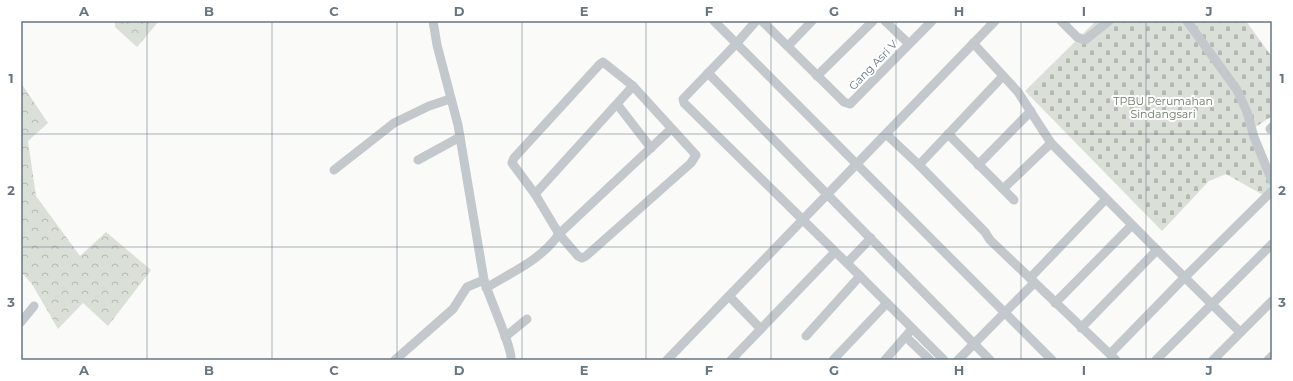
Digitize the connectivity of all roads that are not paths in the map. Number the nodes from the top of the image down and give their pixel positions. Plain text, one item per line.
1 (433, 21) edge
2 (714, 21) edge
3 (756, 21) edge
4 (762, 21) edge
5 (812, 21) edge
6 (873, 21) edge
7 (885, 21) edge
8 (932, 21) edge
9 (995, 21) edge
10 (1062, 21) edge
11 (1109, 21) edge
12 (1186, 21) edge
13 (973, 43) junction
14 (736, 44) junction
15 (909, 44) junction
16 (788, 46) junction
17 (708, 73) junction
18 (818, 76) junction
19 (1003, 76) junction
20 (633, 86) junction
21 (450, 98) junction
22 (617, 104) junction
23 (1031, 111) junction
24 (672, 129) junction
25 (886, 134) junction
26 (948, 134) junction
27 (460, 138) junction
28 (1052, 143) junction
29 (651, 148) junction
30 (418, 160) dead end
31 (918, 165) junction
32 (978, 165) junction
33 (857, 166) junction
34 (334, 170) dead end
35 (1272, 181) edge
36 (1003, 189) junction
37 (1272, 191) edge
38 (535, 194) junction
39 (828, 194) junction
40 (1106, 199) junction
41 (1014, 200) dead end
42 (802, 220) junction
43 (1132, 225) junction
44 (559, 234) junction
45 (871, 238) junction
46 (1272, 244) edge
47 (1157, 250) junction
48 (836, 252) junction
49 (847, 263) junction
50 (860, 276) junction
51 (1184, 277) junction
52 (1032, 281) junction
53 (485, 284) junction
54 (730, 296) junction
55 (1272, 301) edge
56 (887, 303) junction
57 (1055, 303) junction
58 (1211, 304) junction
59 (34, 306) dead end
60 (1005, 311) junction
61 (527, 319) dead end
62 (21, 322) edge
63 (1081, 328) junction
64 (761, 329) junction
65 (912, 329) junction
66 (1240, 332) junction
67 (806, 336) dead end
68 (505, 337) junction
69 (906, 337) junction
70 (974, 344) junction
71 (1272, 356) edge
72 (1113, 357) edge
73 (395, 360) edge
74 (511, 360) edge
75 (667, 360) edge
76 (730, 360) edge
77 (834, 360) edge
78 (885, 360) edge
79 (930, 360) edge
80 (944, 360) edge
81 (958, 360) edge
82 (990, 360) edge
83 (1052, 360) edge
84 (1156, 360) edge
85 (1213, 360) edge
86 (1268, 360) edge

1 - 21 street
2 - 14 street
3 - 14 street
4 - 16 street
5 - 16 street
6 - 18 street
7 - 15 street
8 - 15 street, Gang Asri V
9 - 13 street
10 - 11 street
12 - 35 street
13 - 19 street
13 - 25 street
14 - 17 street
14 - 33 street
15 - 18 street, Gang Asri V
16 - 18 street
17 - 39 street
17 - 42 street
19 - 23 street
19 - 26 street
20 - 22 street
20 - 24 street
20 - 38 street
21 - 27 street
21 - 34 street
22 - 29 street
22 - 38 street
23 - 28 street
23 - 32 street
24 - 29 street
24 - 44 street
25 - 31 street
25 - 33 street
26 - 31 street
26 - 32 street
27 - 30 street
27 - 53 street
28 - 36 street
28 - 40 street
29 - 44 street
31 - 52 street
32 - 36 street
33 - 39 street
33 - 60 street
36 - 41 street
37 - 51 street
38 - 44 street
39 - 42 street
39 - 45 street
40 - 43 street
40 - 52 street
42 - 48 street
42 - 54 street
43 - 47 street
43 - 57 street
44 - 53 street
45 - 49 street
45 - 70 street
46 - 58 street
47 - 51 street
47 - 63 street
48 - 49 street
48 - 64 street
49 - 50 street
50 - 56 street
50 - 67 street
51 - 58 street
51 - 72 street
52 - 57 street
52 - 60 street
53 - 68 street
53 - 73 street
54 - 64 street
54 - 75 street
55 - 66 street
56 - 65 street
56 - 77 street
57 - 63 street
58 - 66 street
58 - 84 street
59 - 62 street
60 - 70 street
60 - 83 street
61 - 68 street
63 - 72 street
64 - 76 street
65 - 69 street
65 - 80 street
66 - 85 street
68 - 74 street
69 - 78 street
69 - 79 street
70 - 81 street
70 - 82 street
71 - 86 street

